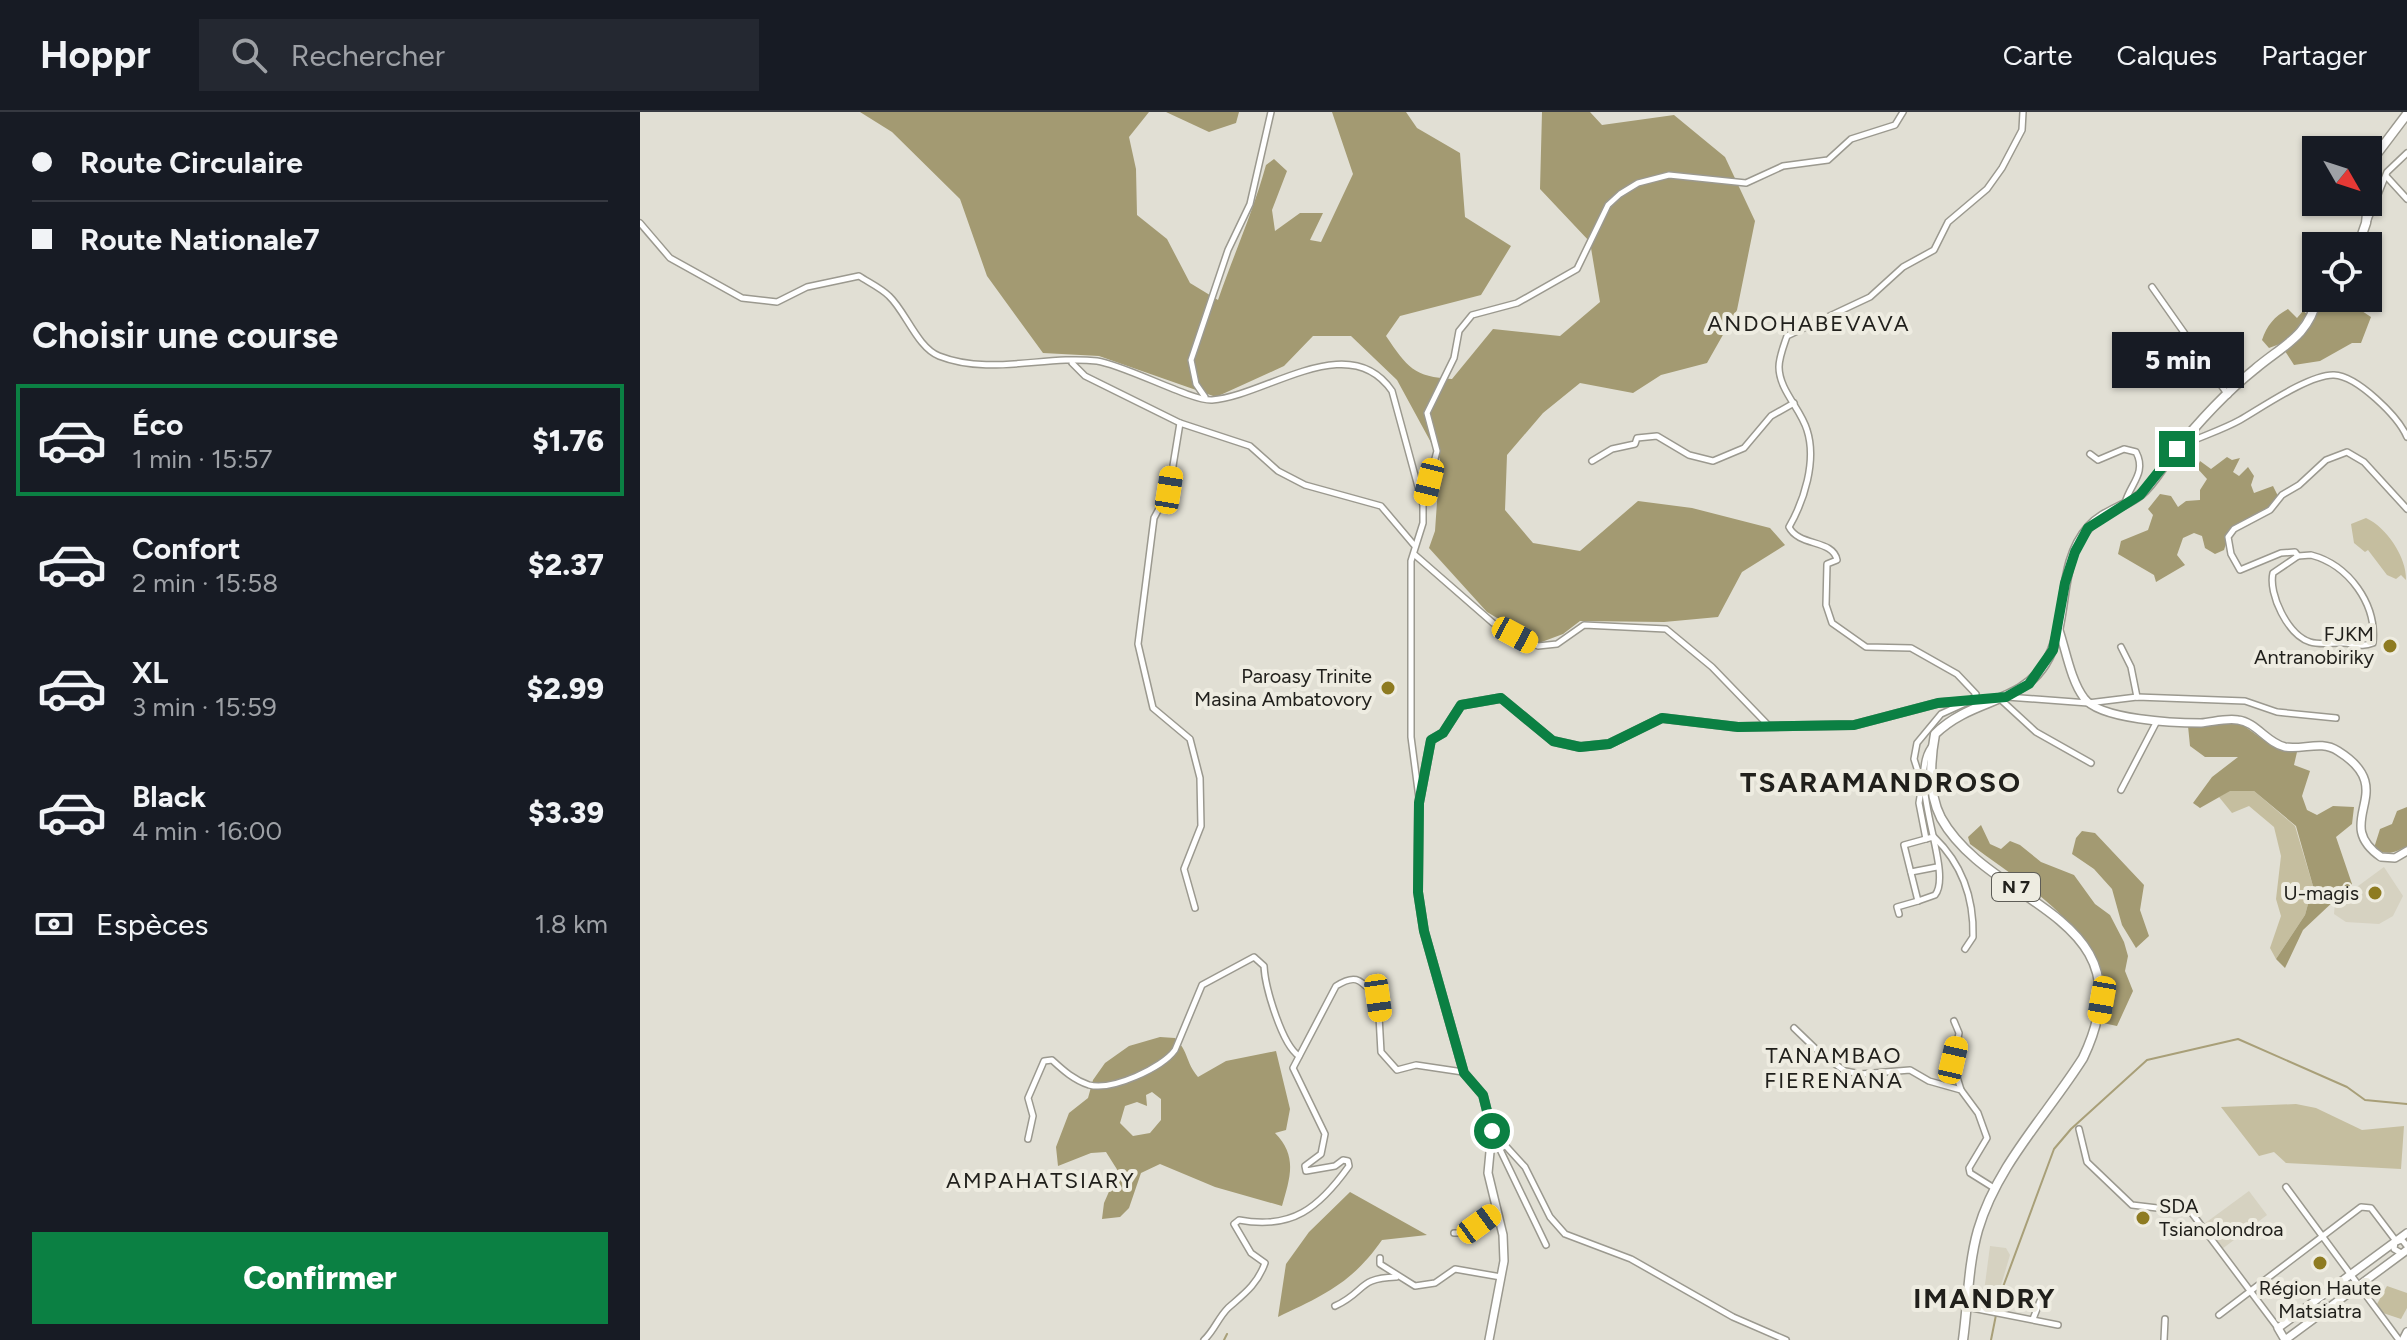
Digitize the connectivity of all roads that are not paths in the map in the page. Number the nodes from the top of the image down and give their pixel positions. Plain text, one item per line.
1 (1271, 112) edge
2 (1903, 112) edge
3 (2023, 112) edge
4 (2407, 114) edge
5 (2407, 153) edge
6 (2386, 176) junction
7 (2407, 199) edge
8 (640, 223) edge
9 (2366, 223) junction
10 (2363, 232) edge
11 (2152, 287) dead end
12 (2313, 312) edge
13 (1072, 362) junction
14 (2228, 396) junction
15 (1209, 400) junction
16 (1794, 403) junction
17 (1180, 423) junction
18 (2407, 437) edge
19 (2177, 449) junction
20 (2090, 454) dead end
21 (1592, 461) dead end
22 (2125, 503) junction
23 (1423, 505) junction
24 (2407, 509) edge
25 (1414, 545) junction
26 (1415, 555) junction
27 (2298, 556) junction
28 (2059, 629) junction
29 (2121, 647) dead end
30 (2137, 697) junction
31 (1998, 698) junction
32 (1973, 703) junction
33 (2088, 703) junction
34 (2336, 718) dead end
35 (2158, 720) junction
36 (1769, 726) junction
37 (1933, 744) junction
38 (2091, 763) dead end
39 (2121, 790) dead end
40 (1419, 803) junction
41 (1933, 837) junction
42 (1926, 839) junction
43 (2407, 851) edge
44 (1937, 867) junction
45 (1911, 872) junction
46 (1918, 901) junction
47 (1195, 908) dead end
48 (1899, 914) dead end
49 (1965, 949) dead end
50 (1954, 1021) dead end
51 (1794, 1028) dead end
52 (1299, 1056) junction
53 (1464, 1073) junction
54 (1961, 1090) junction
55 (2079, 1129) dead end
56 (1492, 1131) junction
57 (1028, 1139) dead end
58 (2286, 1187) dead end
59 (1994, 1188) junction
60 (1496, 1213) junction
61 (1454, 1233) dead end
62 (2407, 1233) edge
63 (2323, 1235) junction
64 (2396, 1241) junction
65 (1546, 1245) dead end
66 (2406, 1250) edge
67 (1380, 1258) dead end
68 (2351, 1274) junction
69 (1397, 1277) junction
70 (1501, 1277) junction
71 (2359, 1285) junction
72 (2248, 1290) junction
73 (2322, 1296) junction
74 (2045, 1299) dead end
75 (1335, 1306) dead end
76 (1967, 1307) junction
77 (2329, 1307) junction
78 (2219, 1315) dead end
79 (2033, 1319) junction
80 (2165, 1319) dead end
81 (2058, 1325) dead end
82 (2278, 1328) junction
83 (2407, 1332) edge
84 (1204, 1340) edge
85 (1489, 1340) edge
86 (1786, 1340) edge
87 (1963, 1340) edge
88 (2164, 1340) edge
89 (2404, 1340) edge

1 - 15 street
2 - 23 street
3 - 16 street
4 - 9 main road
5 - 6 street
6 - 7 street
6 - 9 street
8 - 13 street
9 - 10 main road
11 - 14 street
12 - 14 main road
13 - 15 street
13 - 17 street
14 - 19 main road
15 - 23 street
16 - 21 street
16 - 32 street
17 - 25 street
17 - 47 street
18 - 19 street
19 - 22 main road
20 - 22 street
22 - 28 main road
23 - 25 street
24 - 27 street
25 - 26 street
26 - 36 street
26 - 40 street
27 - 27 street
28 - 31 main road
28 - 33 street
29 - 30 street
30 - 33 street
30 - 34 street
31 - 32 main road
31 - 33 street
31 - 38 street
32 - 36 street
32 - 37 main road
32 - 42 street
33 - 35 street
35 - 39 street
35 - 43 street
36 - 40 street
37 - 41 street
37 - 59 main road, N 7
40 - 53 street
41 - 42 street
41 - 44 street
41 - 49 street
42 - 45 street
44 - 45 street
44 - 46 street
45 - 46 street
46 - 48 street
50 - 54 street
51 - 54 street
52 - 53 street
52 - 57 street
52 - 84 street
53 - 56 street
54 - 59 street
55 - 72 street
56 - 60 street
56 - 65 street
56 - 86 street
58 - 63 street
59 - 76 main road, N 7
60 - 61 street
60 - 70 street
62 - 64 street
63 - 64 street
63 - 68 street
63 - 72 street
64 - 66 street
64 - 66 street
64 - 68 street
66 - 71 street
67 - 69 street
68 - 71 street
68 - 73 street
69 - 70 street
69 - 75 street
70 - 85 street
71 - 77 street
71 - 89 street
72 - 78 street
72 - 82 street
73 - 77 street
73 - 82 street
74 - 79 street
76 - 79 street
76 - 87 main road, N 7
77 - 82 street
79 - 81 street
80 - 88 street
83 - 89 street

